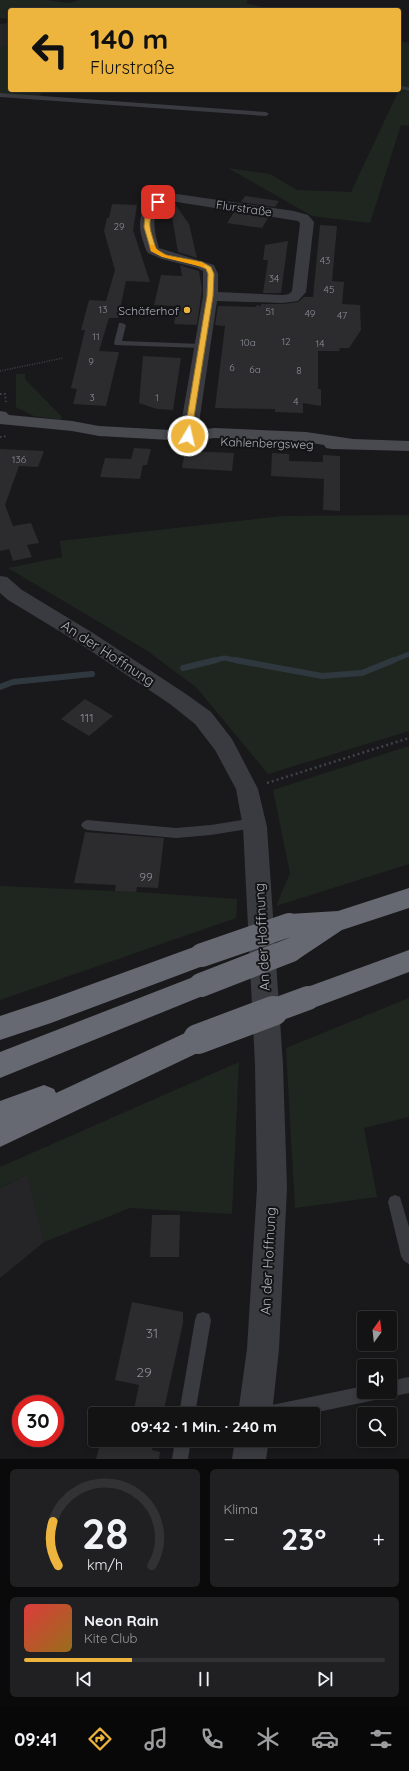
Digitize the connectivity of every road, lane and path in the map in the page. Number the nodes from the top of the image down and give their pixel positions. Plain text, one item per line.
1 (0, 95) edge
2 (266, 114) dead end
3 (210, 296) junction
4 (122, 325) dead end
5 (202, 346) junction
6 (63, 358) dead end
7 (0, 371) edge
8 (1, 424) edge
9 (188, 436) junction
10 (409, 446) edge
11 (0, 582) edge
12 (409, 738) edge
13 (247, 789) junction
14 (254, 823) junction
15 (87, 825) dead end
16 (409, 898) edge
17 (290, 938) junction
18 (409, 961) edge
19 (51, 1011) junction
20 (0, 1028) edge
21 (0, 1032) edge
22 (198, 1039) junction
23 (0, 1065) edge
24 (0, 1114) edge
25 (0, 1133) edge
26 (395, 1202) dead end
27 (409, 1256) edge
28 (203, 1320) dead end
29 (409, 1385) edge
30 (397, 1388) edge
31 (357, 1396) edge
32 (188, 1407) edge
33 (257, 1407) edge
34 (301, 1407) edge
35 (182, 1447) edge
36 (251, 1447) edge
37 (180, 1459) edge
38 (249, 1459) edge

1 - 2 lane
3 - 3 street, Flurstraße
3 - 5 street, Flurstraße
4 - 5 lane
5 - 9 street, Flurstraße
6 - 7 path
8 - 9 street, Kahlenbergsweg
9 - 10 street, Kahlenbergsweg
11 - 13 street, An der Hoffnung
12 - 13 path
13 - 14 street, An der Hoffnung
14 - 15 lane
14 - 33 street, An der Hoffnung
16 - 17 highway
17 - 19 highway, bridge
17 - 23 highway, bridge
18 - 22 highway, bridge
19 - 20 highway
19 - 21 highway
22 - 24 highway
22 - 25 highway
26 - 27 lane
28 - 32 lane
29 - 30 lane
31 - 34 lane
35 - 37 lane
36 - 38 street

